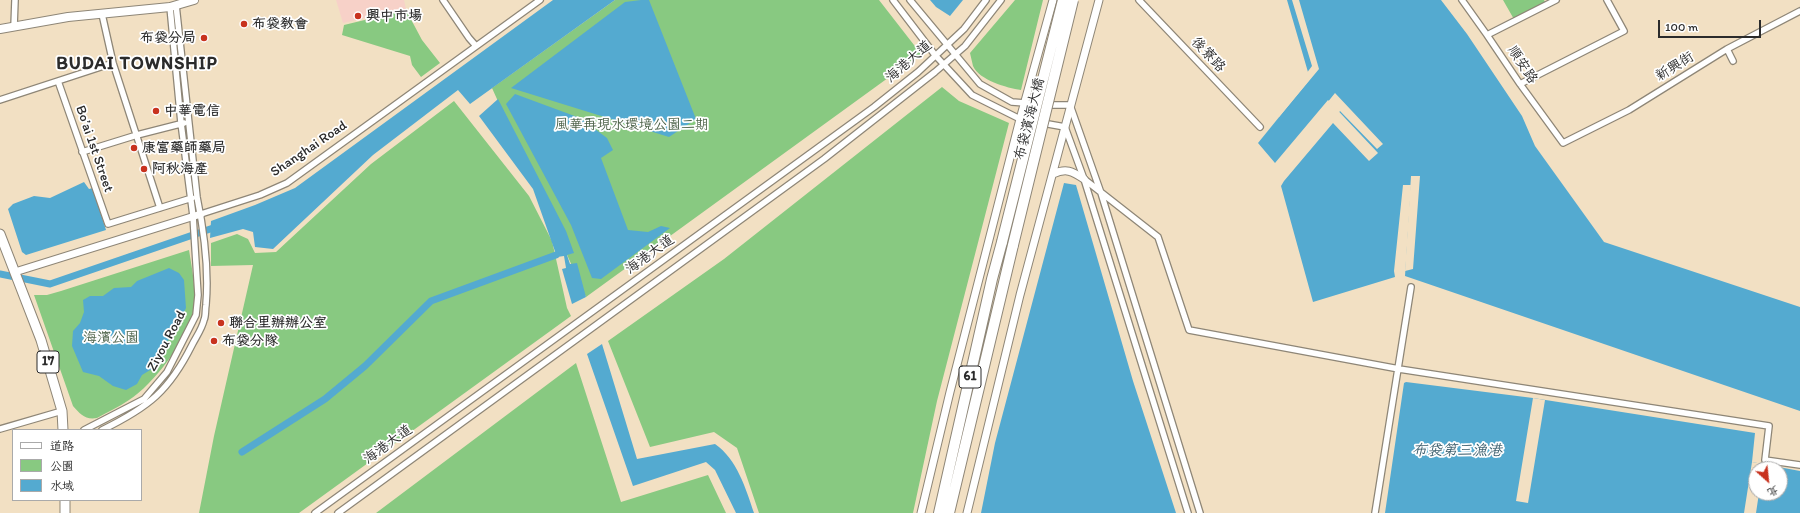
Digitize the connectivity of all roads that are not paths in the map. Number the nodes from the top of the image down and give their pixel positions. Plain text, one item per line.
1 (15, 0) edge
2 (194, 0) edge
3 (443, 0) edge
4 (540, 0) edge
5 (893, 0) edge
6 (910, 0) edge
7 (986, 0) edge
8 (1001, 0) edge
9 (1056, 0) edge
10 (1063, 0) edge
11 (1073, 0) edge
12 (1099, 0) edge
13 (1139, 0) edge
14 (1462, 0) edge
15 (1556, 0) edge
16 (1608, 0) edge
17 (1546, 2) edge
18 (1052, 3) edge
19 (173, 6) junction
20 (1800, 11) edge
21 (102, 14) junction
22 (14, 27) junction
23 (0, 29) edge
24 (1488, 35) junction
25 (946, 45) junction
26 (476, 46) junction
27 (1727, 49) junction
28 (935, 55) junction
29 (955, 55) junction
30 (1733, 61) dead end
31 (113, 64) junction
32 (944, 65) junction
33 (58, 81) junction
34 (1520, 84) junction
35 (0, 100) edge
36 (1024, 104) junction
37 (1070, 105) junction
38 (1020, 119) junction
39 (188, 122) junction
40 (181, 123) junction
41 (1065, 127) junction
42 (1260, 127) dead end
43 (137, 135) junction
44 (1563, 143) joint
45 (82, 152) junction
46 (1053, 174) junction
47 (1084, 179) junction
48 (1101, 193) junction
49 (197, 197) junction
50 (190, 199) junction
51 (164, 207) junction
52 (201, 214) junction
53 (193, 216) junction
54 (0, 234) edge
55 (15, 272) junction
56 (1411, 287) dead end
57 (1399, 369) junction
58 (62, 411) junction
59 (0, 429) edge
60 (63, 429) edge
61 (86, 429) edge
62 (104, 429) edge
63 (1800, 464) edge
64 (65, 501) edge
65 (65, 513) edge
66 (315, 513) edge
67 (338, 513) edge
68 (921, 513) edge
69 (939, 513) edge
70 (949, 513) edge
71 (966, 513) edge
72 (1188, 513) edge
73 (1200, 513) edge
74 (1375, 513) edge

1 - 22 street
2 - 19 main road
3 - 26 street
4 - 26 street, Shanghai Road
5 - 28 street
6 - 25 street
7 - 25 street, 海港大道
8 - 29 street, 海港大道
9 - 18 street
10 - 69 highway, 布袋濱海大橋 / 61, bridge
11 - 70 highway, 布袋濱海大橋 / 61, bridge
12 - 37 street
13 - 42 street, 後寮路
14 - 24 street, 順安路
15 - 17 street
16 - 34 street
17 - 24 street
18 - 36 street
19 - 21 main road
19 - 39 street
19 - 40 street
20 - 27 street, 新興街
21 - 22 main road
21 - 31 street
22 - 23 main road
24 - 34 street, 順安路
25 - 28 street, 海港大道
25 - 29 street
26 - 52 street, Shanghai Road
27 - 30 street
27 - 44 street, 新興街
28 - 32 street
28 - 66 street, 海港大道
29 - 32 street, 海港大道
29 - 36 street
31 - 33 street
31 - 43 street
32 - 38 street
32 - 67 street, 海港大道
33 - 35 street
33 - 45 street, Bo’ai 1st Street
34 - 44 street, 順安路
36 - 37 street
36 - 38 street
37 - 41 street
37 - 48 street
38 - 41 street
38 - 68 street
39 - 40 street
39 - 49 street
40 - 43 street
40 - 50 street
41 - 46 street
41 - 47 street
43 - 45 street
43 - 51 street
45 - 51 street, Bo’ai 1st Street
46 - 47 street
46 - 71 street
47 - 48 street
47 - 72 street
48 - 57 street
48 - 73 street
49 - 50 street
49 - 52 street
50 - 51 street
50 - 53 street
52 - 53 street, Shanghai Road
52 - 62 street, Ziyou Road
53 - 55 street, Shanghai Road
53 - 61 street, Ziyou Road
54 - 55 main road, 17
55 - 58 main road, 17
56 - 57 street
57 - 63 street
57 - 74 street
58 - 59 street
58 - 60 main road, 17
64 - 65 main road

